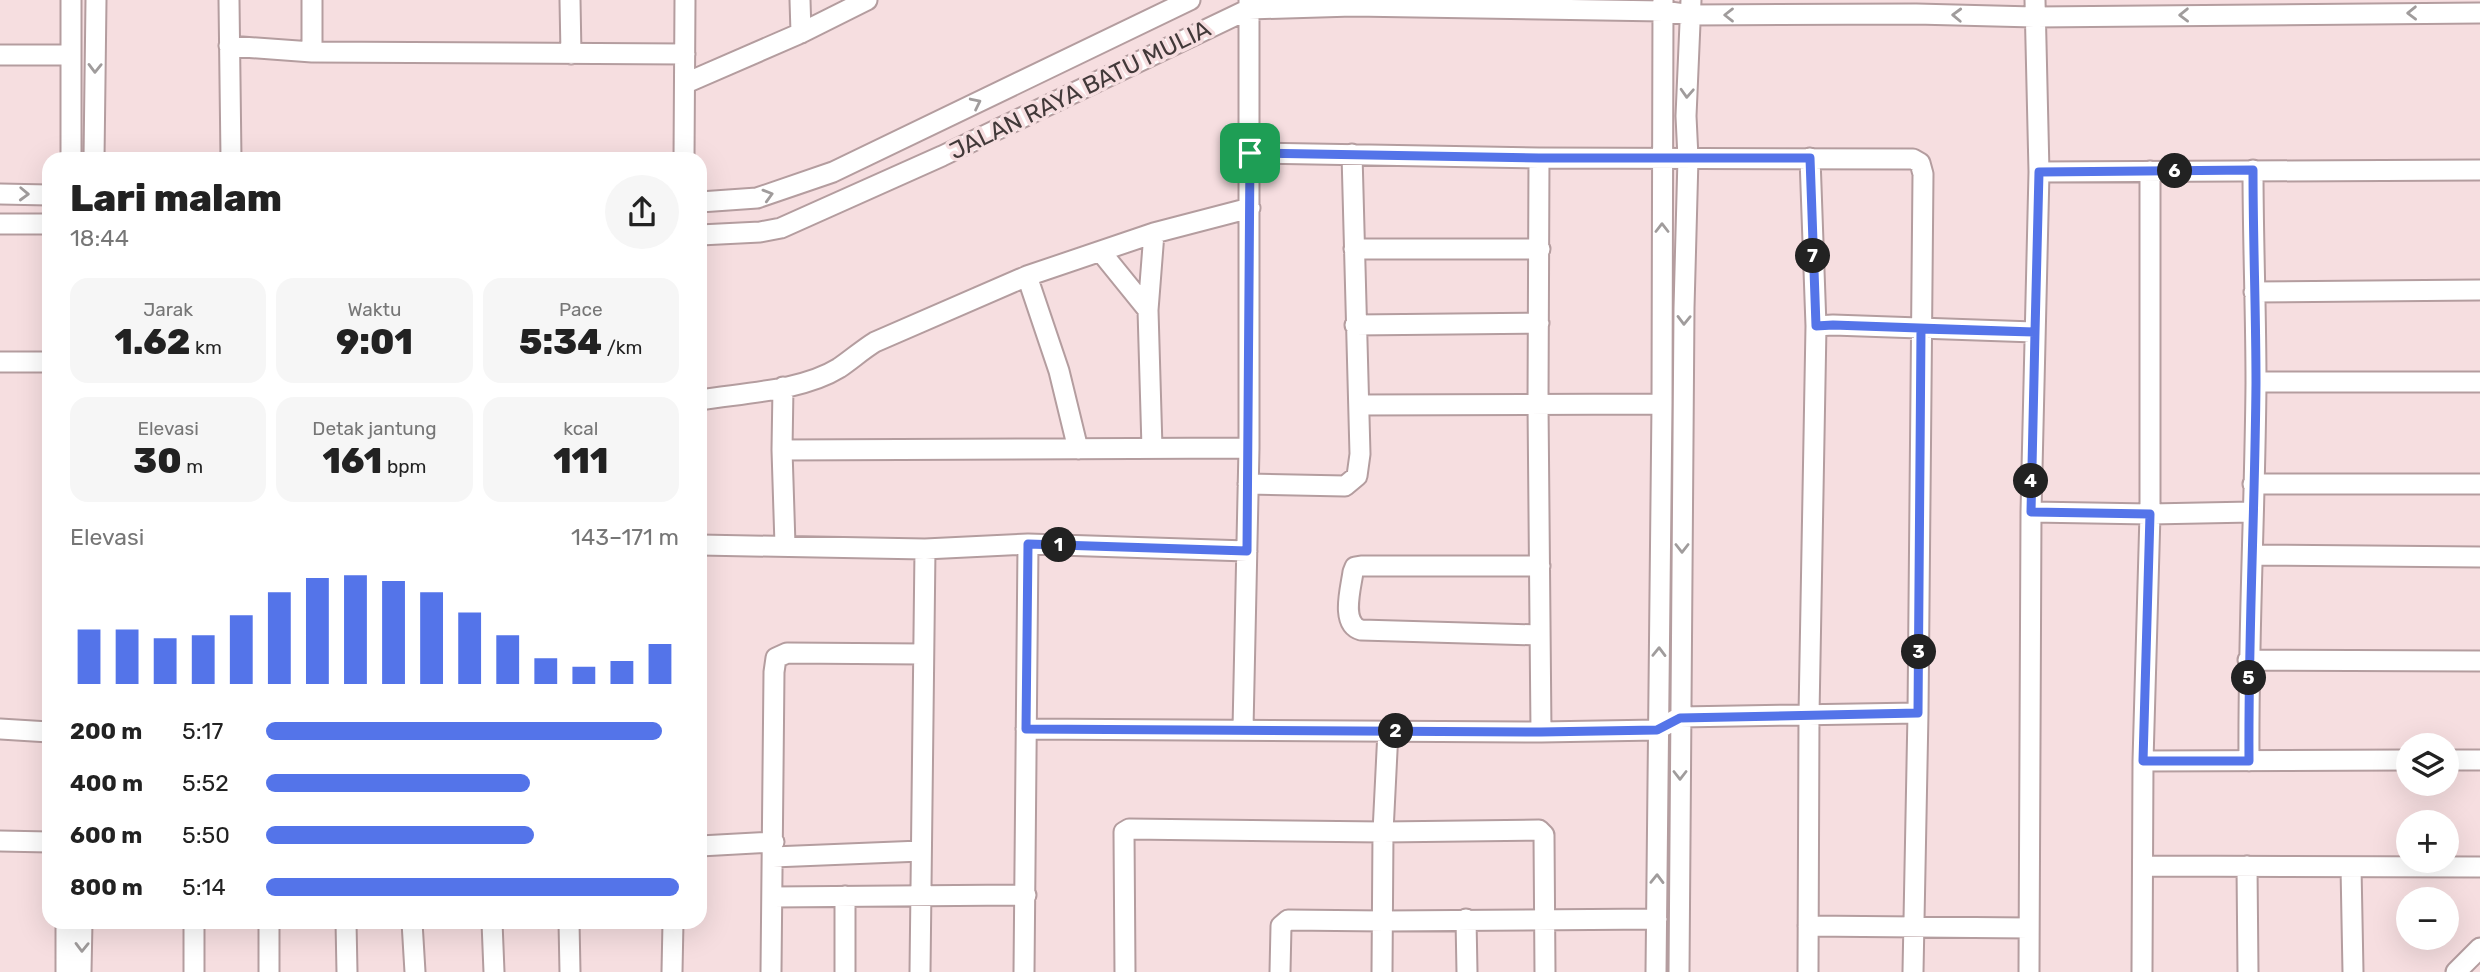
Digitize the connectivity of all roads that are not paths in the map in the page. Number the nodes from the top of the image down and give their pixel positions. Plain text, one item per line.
1 (71, 0) edge
2 (96, 0) edge
3 (229, 0) edge
4 (312, 0) edge
5 (570, 0) edge
6 (685, 0) edge
7 (800, 0) edge
8 (867, 0) edge
9 (1190, 0) edge
10 (1249, 5) edge
11 (1663, 6) edge
12 (1691, 7) edge
13 (2035, 8) edge
14 (1149, 9) edge
15 (2480, 13) edge
16 (801, 33) junction
17 (229, 46) junction
18 (312, 52) junction
19 (570, 54) junction
20 (685, 54) junction
21 (0, 55) edge
22 (71, 55) junction
23 (686, 83) junction
24 (71, 152) edge
25 (94, 152) edge
26 (232, 152) edge
27 (684, 152) edge
28 (1250, 153) junction
29 (1352, 154) junction
30 (1662, 157) junction
31 (1539, 158) junction
32 (1688, 158) junction
33 (1810, 158) junction
34 (2253, 170) junction
35 (2480, 170) edge
36 (2150, 171) junction
37 (2039, 172) junction
38 (0, 194) edge
39 (42, 195) edge
40 (707, 202) edge
41 (1250, 208) junction
42 (42, 223) edge
43 (0, 224) edge
44 (1154, 233) junction
45 (707, 235) edge
46 (1354, 249) junction
47 (1540, 249) junction
48 (1101, 252) junction
49 (1027, 276) junction
50 (2480, 290) edge
51 (2254, 292) junction
52 (1148, 310) junction
53 (1539, 323) junction
54 (1355, 326) junction
55 (1816, 326) junction
56 (1921, 329) junction
57 (2035, 332) junction
58 (0, 362) edge
59 (42, 362) edge
60 (2256, 382) junction
61 (2480, 382) edge
62 (783, 387) junction
63 (707, 399) edge
64 (1538, 404) junction
65 (1662, 404) junction
66 (1359, 405) junction
67 (1152, 448) junction
68 (1249, 448) junction
69 (1078, 449) junction
70 (782, 450) junction
71 (1248, 484) junction
72 (2253, 484) junction
73 (2480, 484) edge
74 (2031, 512) junction
75 (2252, 512) junction
76 (2150, 514) junction
77 (1028, 544) junction
78 (707, 545) edge
79 (785, 545) junction
80 (925, 549) junction
81 (1247, 551) junction
82 (2253, 555) junction
83 (2480, 557) edge
84 (1540, 566) junction
85 (1539, 635) junction
86 (923, 654) junction
87 (2248, 660) junction
88 (2480, 661) edge
89 (1918, 713) junction
90 (1809, 715) junction
91 (1680, 718) junction
92 (0, 729) edge
93 (1026, 729) junction
94 (1243, 729) junction
95 (1657, 730) junction
96 (1388, 731) junction
97 (42, 732) edge
98 (1541, 732) junction
99 (2396, 760) edge
100 (2459, 760) edge
101 (2480, 760) edge
102 (2143, 761) junction
103 (2249, 761) junction
104 (1383, 832) junction
105 (0, 841) edge
106 (42, 842) edge
107 (707, 846) edge
108 (774, 850) junction
109 (921, 851) junction
110 (2144, 866) junction
111 (2247, 866) junction
112 (2351, 867) junction
113 (2480, 867) edge
114 (1026, 895) junction
115 (920, 896) junction
116 (773, 897) junction
117 (845, 897) junction
118 (1466, 919) junction
119 (1657, 919) junction
120 (1545, 920) junction
121 (1384, 921) junction
122 (1808, 926) junction
123 (1913, 928) junction
124 (2029, 928) junction
125 (66, 929) edge
126 (82, 929) edge
127 (194, 929) edge
128 (269, 929) edge
129 (346, 929) edge
130 (412, 929) edge
131 (492, 929) edge
132 (569, 929) edge
133 (673, 929) edge
134 (2480, 948) edge
135 (65, 972) edge
136 (81, 972) edge
137 (194, 972) edge
138 (270, 972) edge
139 (347, 972) edge
140 (415, 972) edge
141 (494, 972) edge
142 (570, 972) edge
143 (672, 972) edge
144 (771, 972) edge
145 (845, 972) edge
146 (920, 972) edge
147 (1024, 972) edge
148 (1125, 972) edge
149 (1280, 972) edge
150 (1382, 972) edge
151 (1467, 972) edge
152 (1545, 972) edge
153 (1656, 972) edge
154 (1679, 972) edge
155 (1808, 972) edge
156 (1913, 972) edge
157 (2029, 972) edge
158 (2142, 972) edge
159 (2248, 972) edge
160 (2353, 972) edge
161 (2456, 972) edge

1 - 22 street
2 -> 25 street
3 - 17 street
4 - 18 street
5 - 19 street
6 - 20 street
7 - 16 street
8 - 16 street
9 - 14 street
10 - 11 street, JALAN RAYA BATU MULIA
10 - 28 street
10 - 45 street, JALAN RAYA BATU MULIA
11 - 12 street, JALAN RAYA BATU MULIA
11 - 30 street
13 -> 12 street, JALAN RAYA BATU MULIA
12 -> 32 street
15 -> 13 street, JALAN RAYA BATU MULIA
13 - 37 street
40 -> 14 street
16 - 23 street
17 - 18 street
17 - 26 street
18 - 19 street
19 - 20 street
20 - 23 street
21 - 22 street
22 - 24 street
23 - 27 street
28 - 29 street
28 - 41 street
29 - 31 street
29 - 46 street
30 - 31 street
30 - 32 street
65 -> 30 street
31 - 47 street
32 - 33 street
32 -> 91 street
33 - 55 street
33 - 56 street
34 - 35 street
34 - 36 street
34 - 51 street
36 - 37 street
36 - 76 street
37 - 57 street
38 -> 39 street
41 - 44 street
41 - 68 street
42 - 43 street
44 - 48 street
44 - 52 street
46 - 47 street
46 - 54 street
47 - 53 street
48 - 49 street
48 - 52 street
49 - 62 street
49 - 69 street
50 - 51 street
51 - 60 street
52 - 67 street
53 - 54 street
53 - 64 street
54 - 66 street
55 - 56 street
55 - 90 street
56 - 57 street
56 - 89 street
57 - 74 street
58 - 59 street
60 - 61 street
60 - 72 street
62 - 63 street
62 - 70 street
64 - 65 street
64 - 66 street
64 - 84 street
95 -> 65 street
66 - 71 street
67 - 68 street
67 - 69 street
68 - 71 street
69 - 70 street
70 - 79 street
71 - 81 street
72 - 73 street
72 - 75 street
74 - 76 street
74 - 124 street
75 - 76 street
75 - 82 street
76 - 102 street
77 - 80 street
77 - 81 street
77 - 93 street
78 - 79 street
79 - 80 street
80 - 86 street
81 - 94 street
82 - 83 street
82 - 87 street
84 - 85 street
84 - 85 street
85 - 98 street
86 - 108 street
86 - 109 street
87 - 88 street
87 - 103 street
89 - 90 street
89 - 123 street
90 - 91 street
90 - 122 street
91 - 95 street
91 -> 154 street
92 - 97 street
93 - 94 street
93 - 114 street
94 - 96 street
95 - 98 street
119 -> 95 street
96 - 98 street
96 - 104 street
99 - 103 street
100 - 101 street
102 - 103 street
102 - 110 street
104 - 120 street
104 - 121 street
104 - 148 street
105 - 106 street
107 - 108 street
108 - 109 street
108 - 116 street
109 - 115 street
110 - 111 street
110 - 158 street
111 - 112 street
111 - 159 street
112 - 113 street
112 - 160 street
114 - 115 street
114 - 147 street
115 - 117 street
115 - 146 street
116 - 117 street
116 - 144 street
117 - 145 street
118 - 120 street
118 - 121 street
118 - 151 street
119 - 120 street
119 - 153 street
120 - 152 street
121 - 149 street
121 - 150 street
122 - 123 street
122 - 155 street
123 - 124 street
123 - 156 street
124 - 157 street
125 - 135 street
126 -> 136 street
127 - 137 street
128 - 138 street
129 - 139 street
130 - 140 street
131 - 141 street
132 - 142 street
133 - 143 street
134 - 161 street

